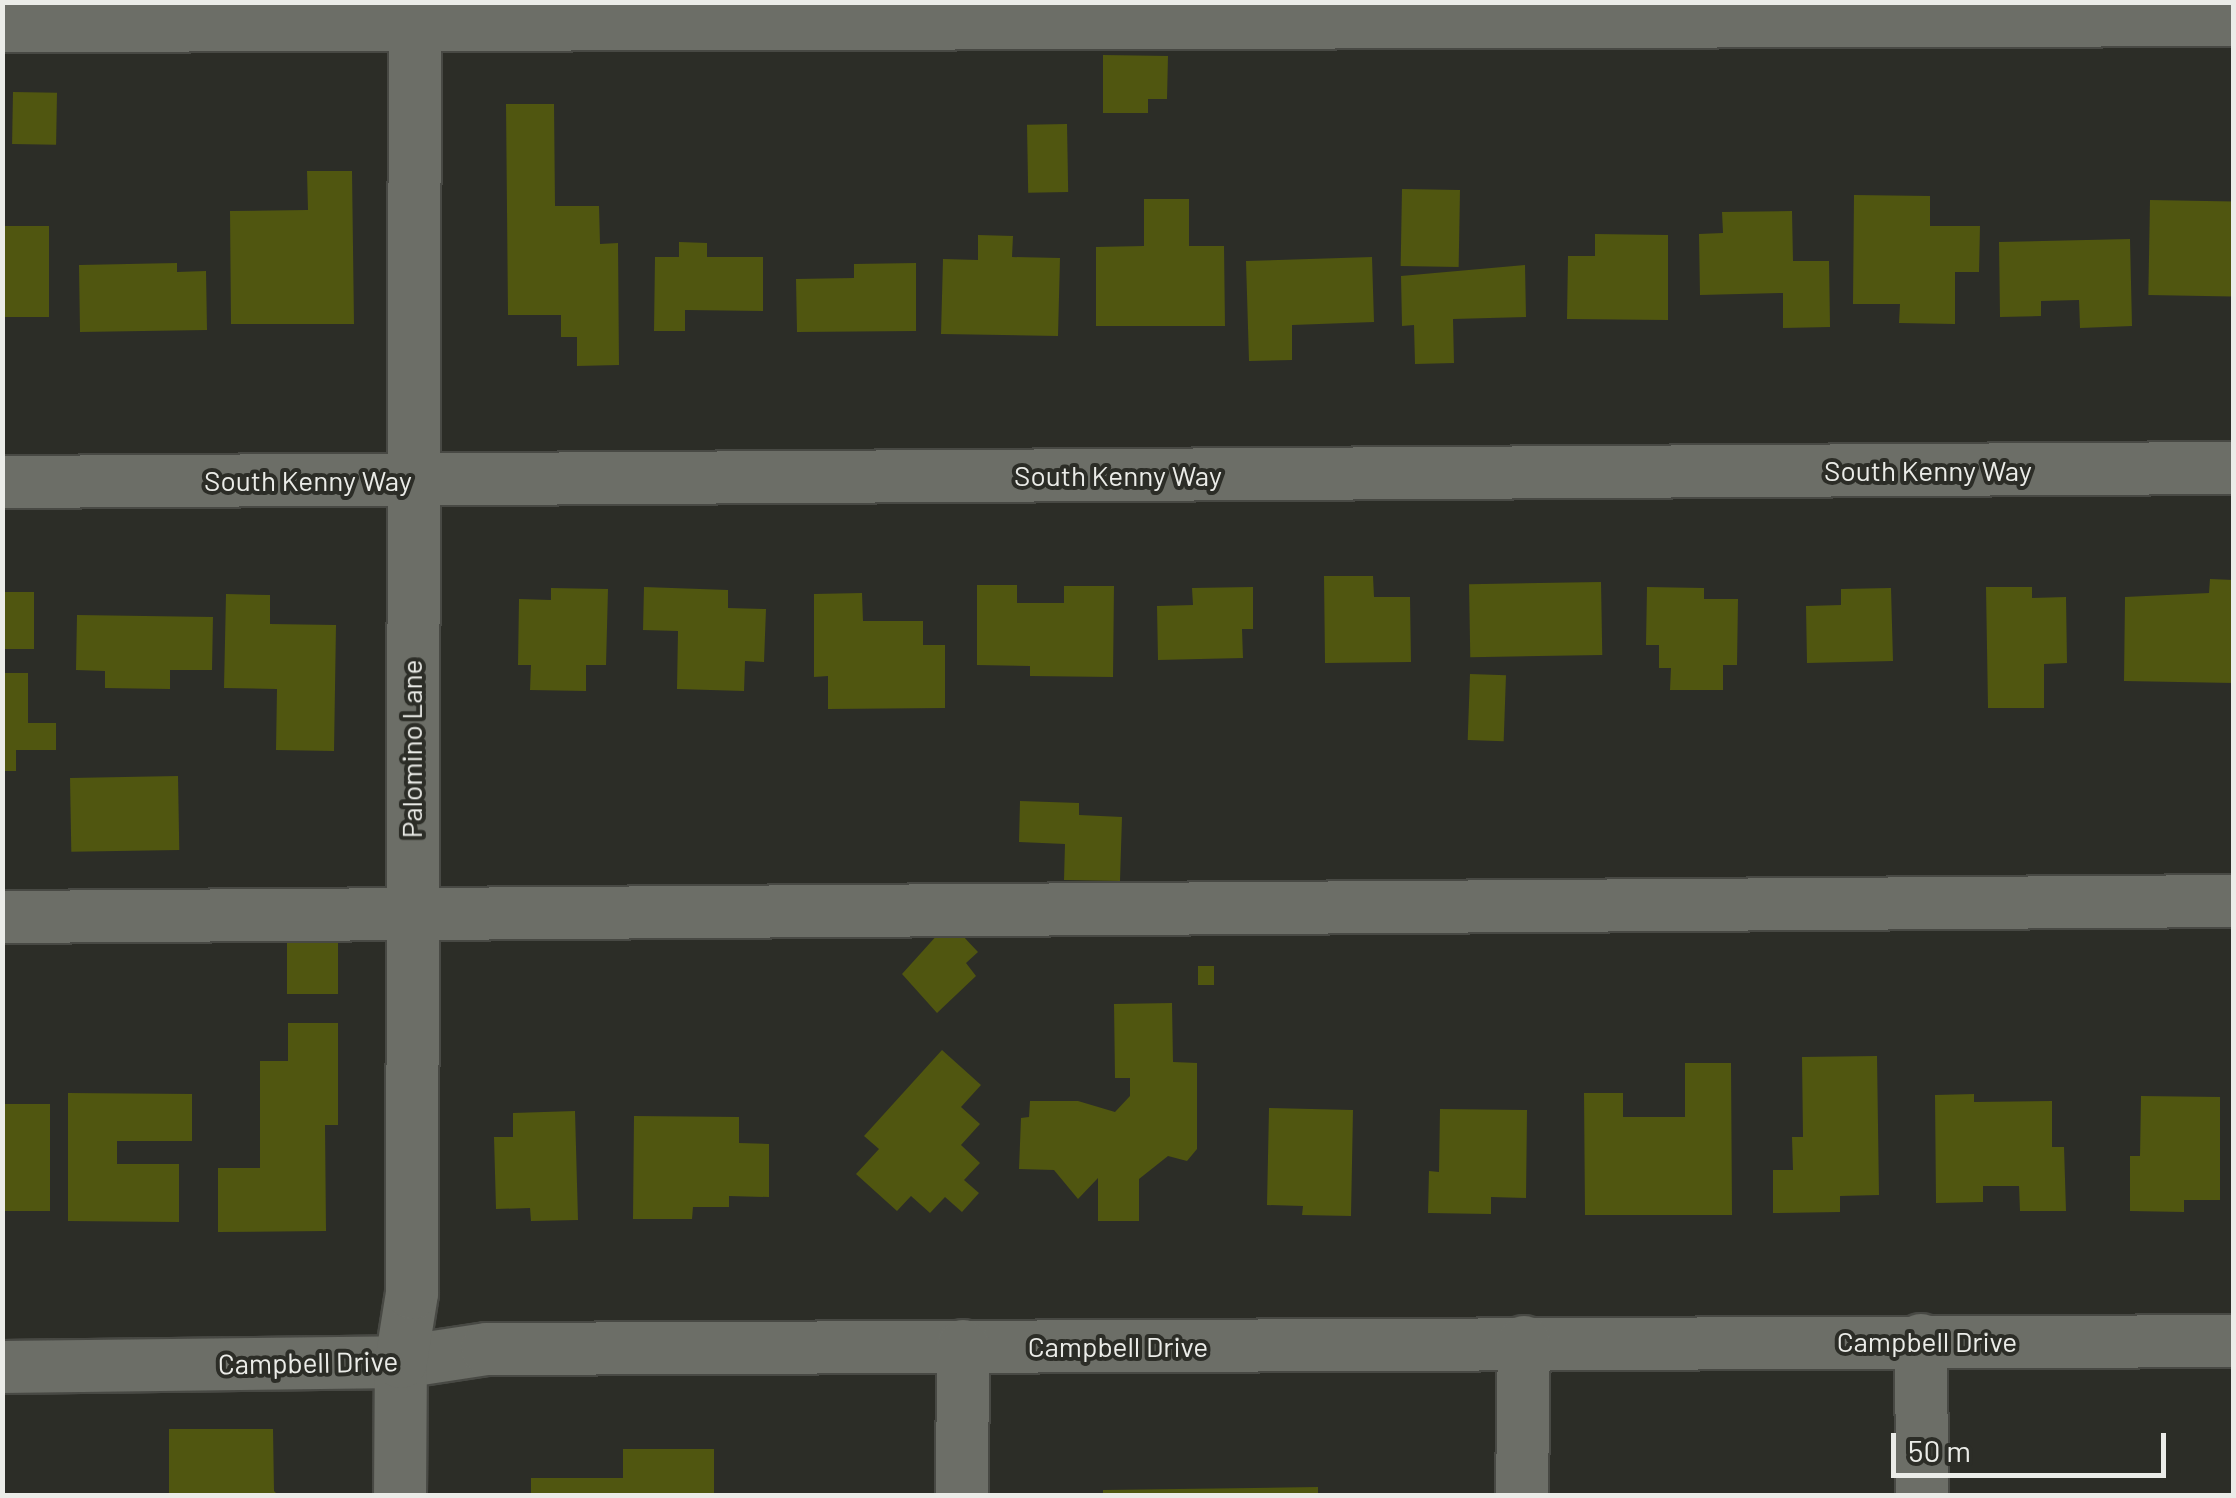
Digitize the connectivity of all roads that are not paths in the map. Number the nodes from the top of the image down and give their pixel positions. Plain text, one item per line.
1 (415, 14) edge
2 (2234, 20) edge
3 (2, 26) edge
4 (2234, 468) edge
5 (413, 480) junction
6 (2, 482) edge
7 (2234, 902) edge
8 (410, 913) junction
9 (2, 917) edge
10 (1920, 1340) junction
11 (2234, 1341) edge
12 (1524, 1342) junction
13 (962, 1346) junction
14 (400, 1362) junction
15 (2, 1367) edge
16 (400, 1496) edge
17 (962, 1496) edge
18 (1522, 1496) edge
19 (1922, 1496) edge

1 - 2 street
1 - 3 street
1 - 5 street, Palomino Lane
4 - 5 street, South Kenny Way
5 - 6 street, South Kenny Way
5 - 8 street, Palomino Lane
7 - 8 street
8 - 9 street
8 - 14 street, Palomino Lane
10 - 11 street, Campbell Drive
10 - 12 street, Campbell Drive
10 - 19 street
12 - 13 street, Campbell Drive
12 - 18 street
13 - 14 street, Campbell Drive
13 - 17 street
14 - 15 street, Campbell Drive
14 - 16 street, Palomino Lane

